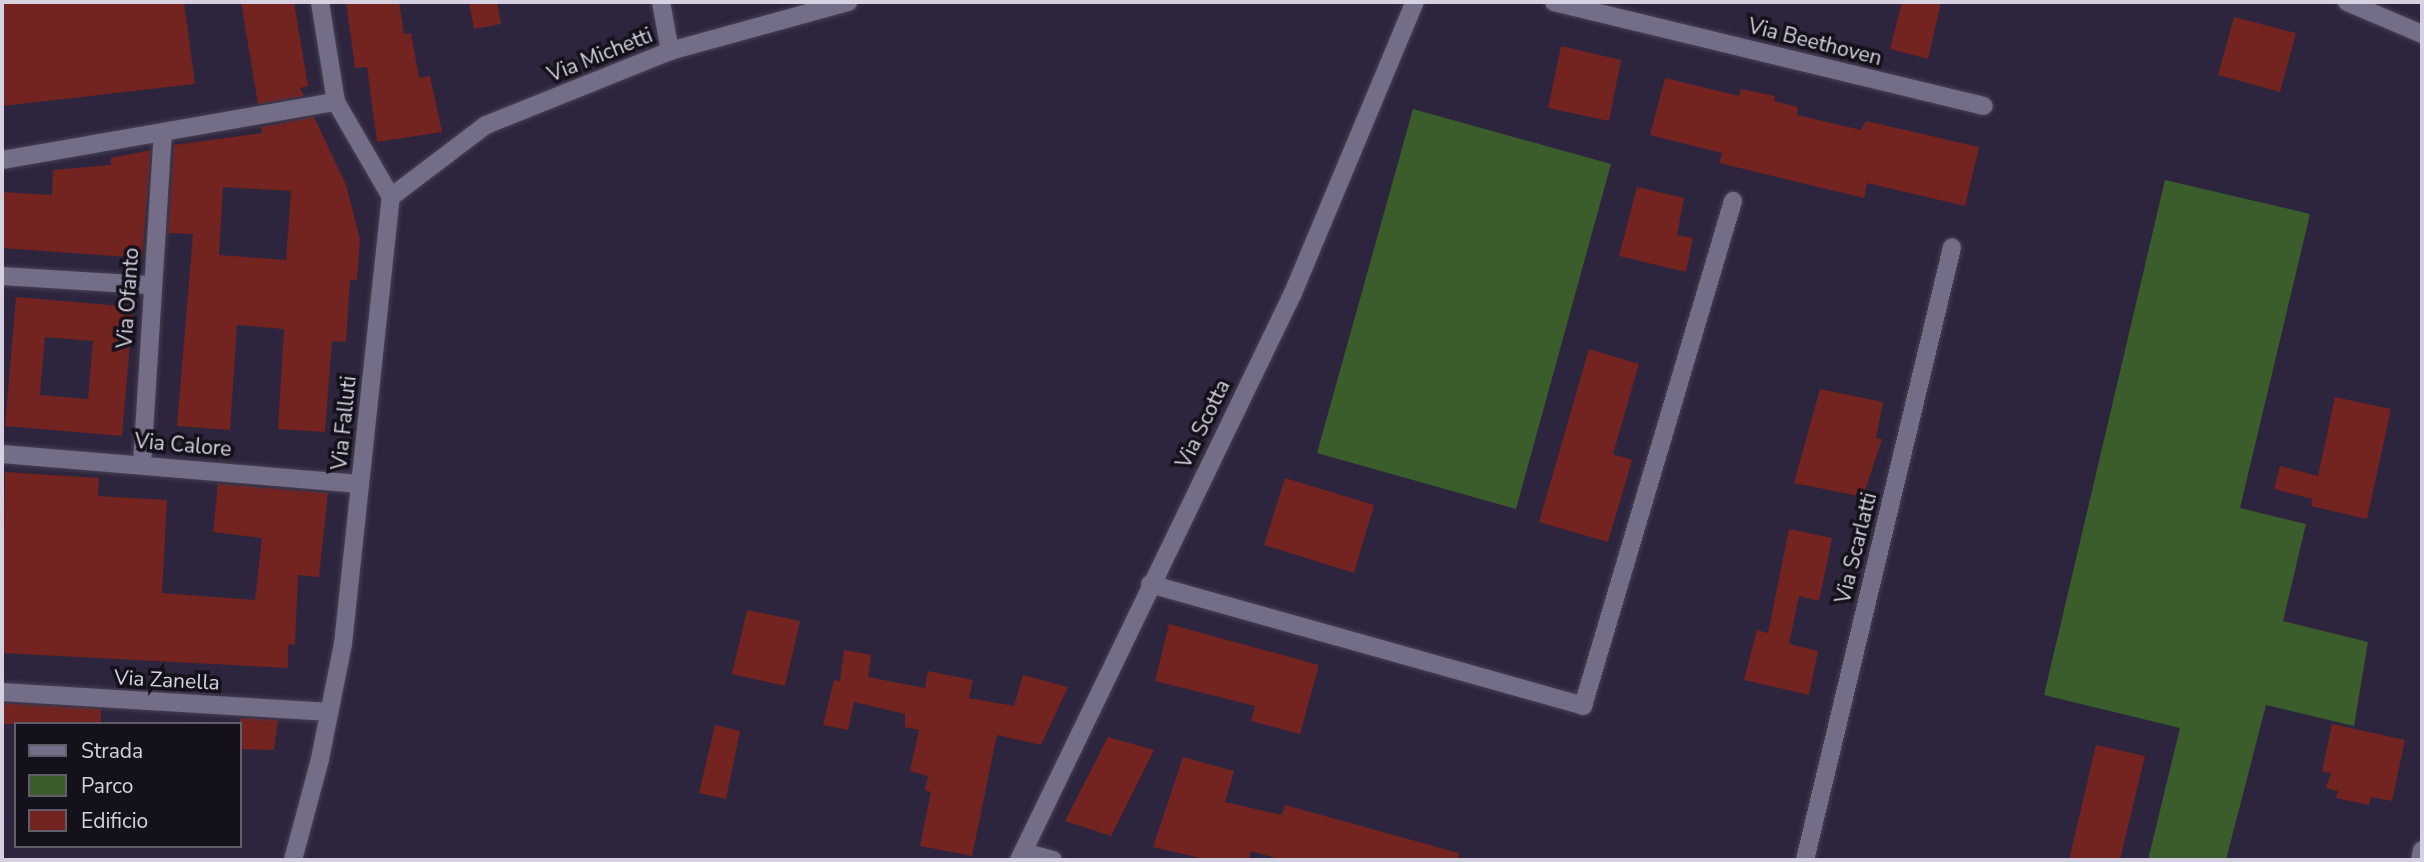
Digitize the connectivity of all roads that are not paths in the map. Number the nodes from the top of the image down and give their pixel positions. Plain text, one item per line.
1 (320, 2) edge
2 (661, 2) edge
3 (848, 2) edge
4 (1415, 2) edge
5 (1554, 2) edge
6 (2347, 2) edge
7 (2422, 34) edge
8 (670, 51) junction
9 (336, 102) junction
10 (1984, 106) dead end
11 (163, 134) junction
12 (2, 160) edge
13 (391, 197) junction
14 (1733, 201) dead end
15 (1952, 247) dead end
16 (2, 276) edge
17 (151, 285) junction
18 (2, 454) edge
19 (142, 464) junction
20 (360, 484) junction
21 (1150, 584) junction
22 (2, 692) edge
23 (329, 712) junction
24 (2422, 850) edge
25 (1021, 856) edge
26 (293, 860) edge
27 (1053, 860) edge
28 (1805, 860) edge
29 (2420, 860) edge

1 - 9 street
2 - 8 street
3 - 8 street, Via Michetti
4 - 21 street, Via Scotta
5 - 10 street, Via Beethoven
6 - 7 street
8 - 13 street, Via Michetti
9 - 11 street
9 - 13 street
11 - 12 street
11 - 17 street, Via Ofanto
13 - 20 street, Via Falluti
14 - 21 street
15 - 28 street, Via Scarlatti
16 - 17 street
17 - 19 street, Via Ofanto
18 - 19 street, Via Calore
19 - 20 street, Via Calore
20 - 23 street, Via Falluti
21 - 25 street, Via Scotta
22 - 23 street, Via Zanella
23 - 26 street, Via Falluti
24 - 29 street
25 - 27 street

